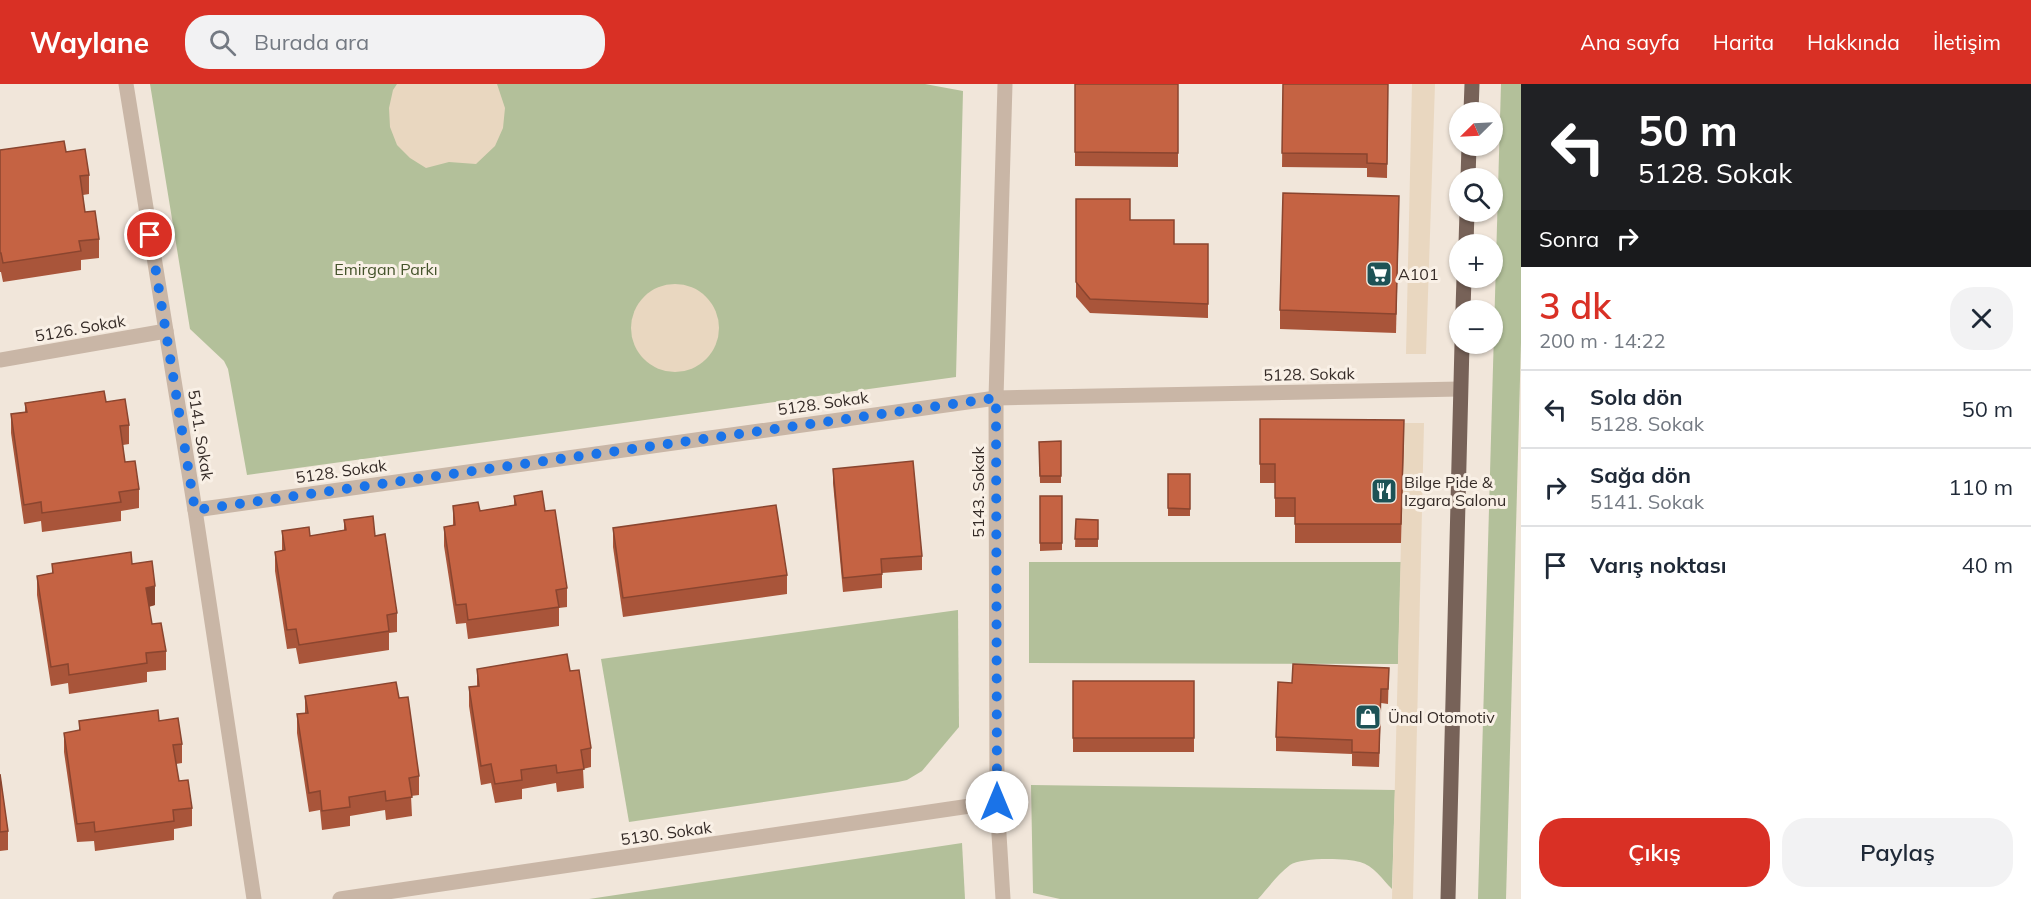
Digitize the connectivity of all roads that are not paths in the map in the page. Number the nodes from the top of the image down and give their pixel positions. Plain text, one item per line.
1 (126, 84) edge
2 (1005, 84) edge
3 (1472, 84) edge
4 (1471, 102) edge
5 (166, 332) junction
6 (1462, 354) edge
7 (0, 360) edge
8 (1460, 389) junction
9 (996, 398) junction
10 (195, 510) junction
11 (997, 802) junction
12 (254, 899) edge
13 (340, 899) edge
14 (1003, 899) edge
15 (1448, 899) edge

1 - 5 street, 5141. Sokak
2 - 9 street, 5143. Sokak
3 - 4 main road
5 - 7 street, 5126. Sokak
5 - 10 street, 5141. Sokak
6 - 8 main road
8 - 9 street, 5128. Sokak
8 - 15 main road
9 - 10 street, 5128. Sokak
9 - 11 street, 5143. Sokak
10 - 12 street, 5141. Sokak
11 - 13 street, 5130. Sokak
11 - 14 street, 5143. Sokak

